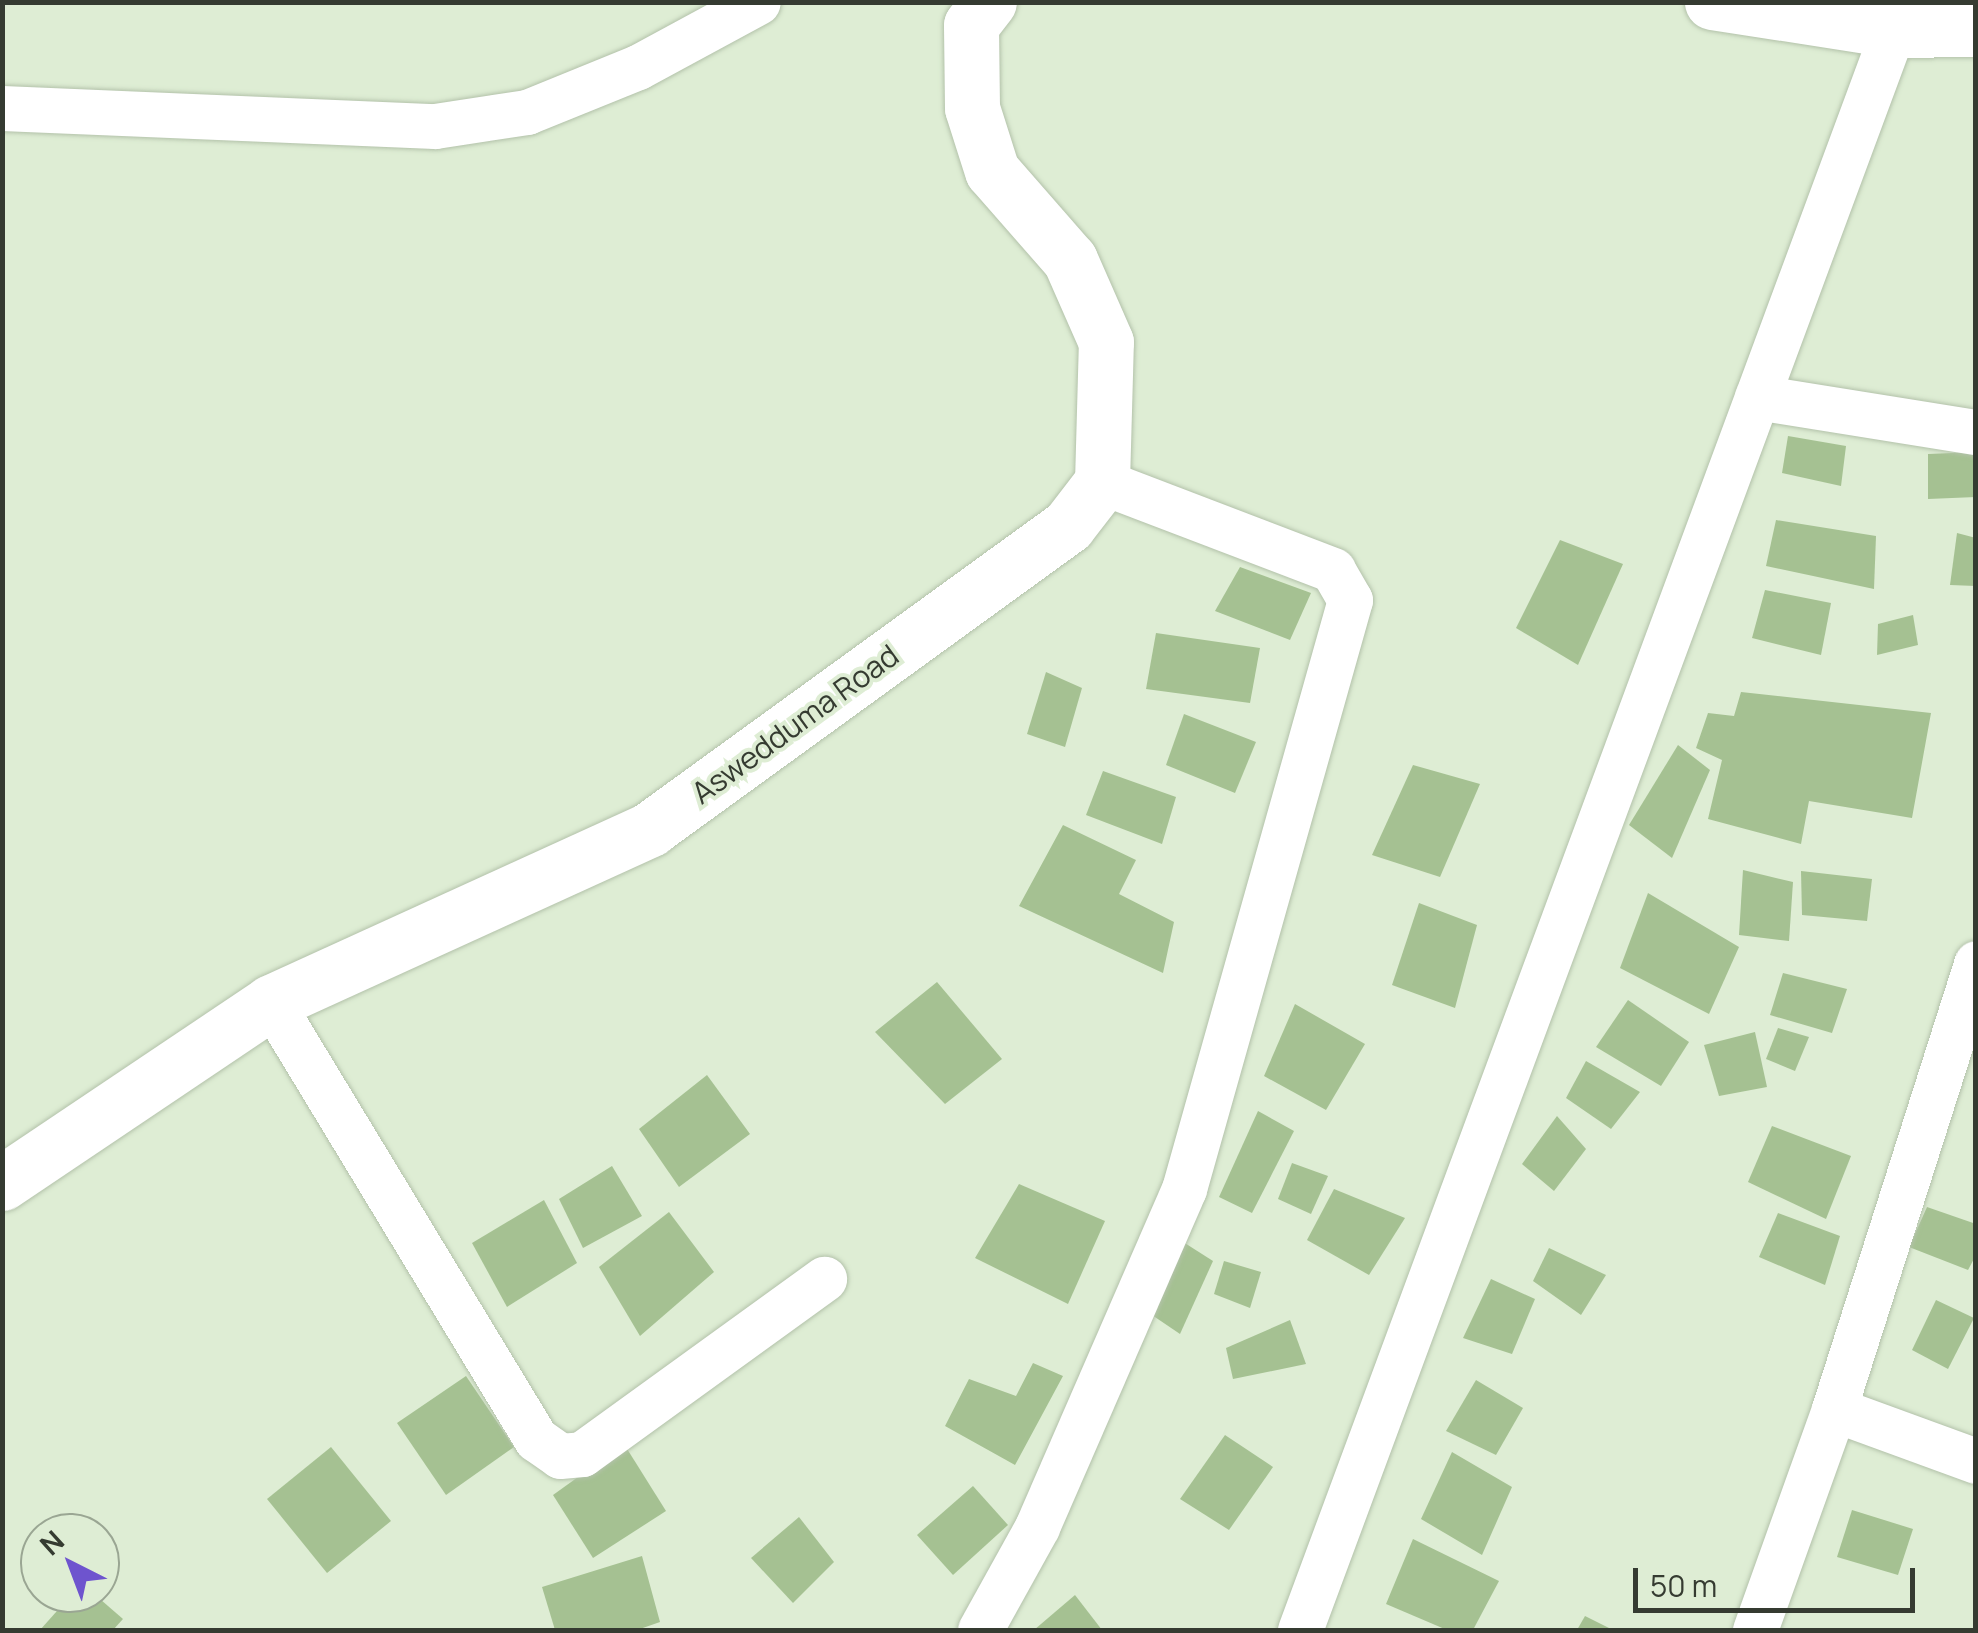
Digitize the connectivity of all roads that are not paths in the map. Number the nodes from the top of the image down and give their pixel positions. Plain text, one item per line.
1 (758, 2) edge
2 (990, 2) edge
3 (1712, 2) edge
4 (1976, 29) edge
5 (1893, 30) junction
6 (2, 108) edge
7 (1757, 397) junction
8 (1976, 432) edge
9 (1102, 482) junction
10 (1976, 963) edge
11 (270, 1002) junction
12 (2, 1183) edge
13 (824, 1279) dead end
14 (1834, 1409) junction
15 (1976, 1461) edge
16 (980, 1630) edge
17 (1300, 1630) edge
18 (1755, 1630) edge

1 - 6 street
2 - 9 street
3 - 5 street
4 - 5 street
5 - 7 street
7 - 8 street
7 - 17 street
9 - 11 street, Aswedduma Road
9 - 16 street
10 - 14 street
11 - 12 street, Aswedduma Road
11 - 13 street
14 - 15 street
14 - 18 street

